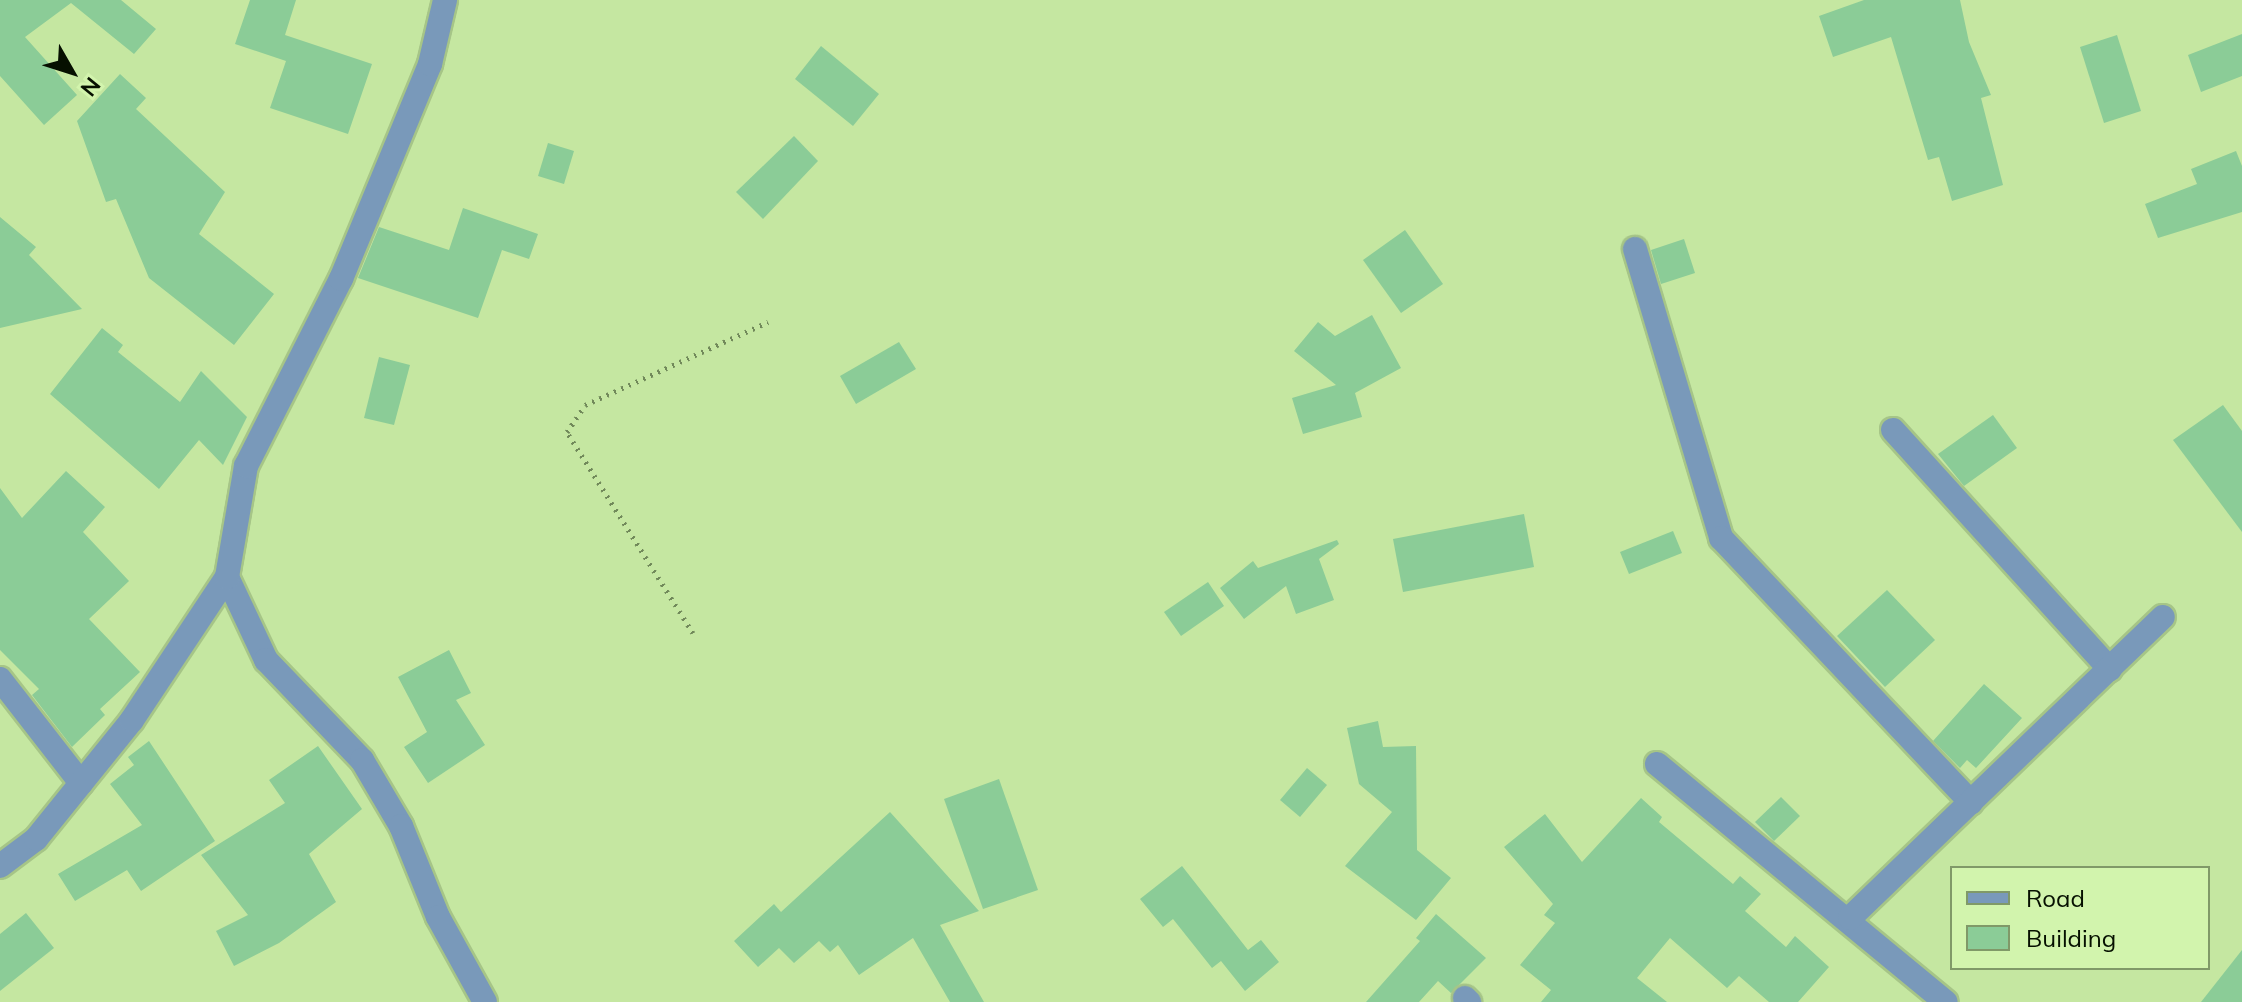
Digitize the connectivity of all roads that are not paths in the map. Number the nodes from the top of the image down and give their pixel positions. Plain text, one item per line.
1 (445, 0) edge
2 (1635, 249) dead end
3 (1893, 430) dead end
4 (227, 577) junction
5 (2163, 617) dead end
6 (2110, 669) junction
7 (0, 679) edge
8 (1657, 764) dead end
9 (81, 783) junction
10 (1971, 802) junction
11 (0, 866) edge
12 (1850, 918) junction
13 (485, 1002) edge
14 (1946, 1002) edge

1 - 4 street
2 - 10 street
3 - 6 street
4 - 9 street
4 - 13 street
5 - 6 street
6 - 10 street
7 - 9 street
8 - 12 street
9 - 11 street
10 - 12 street
12 - 14 street

